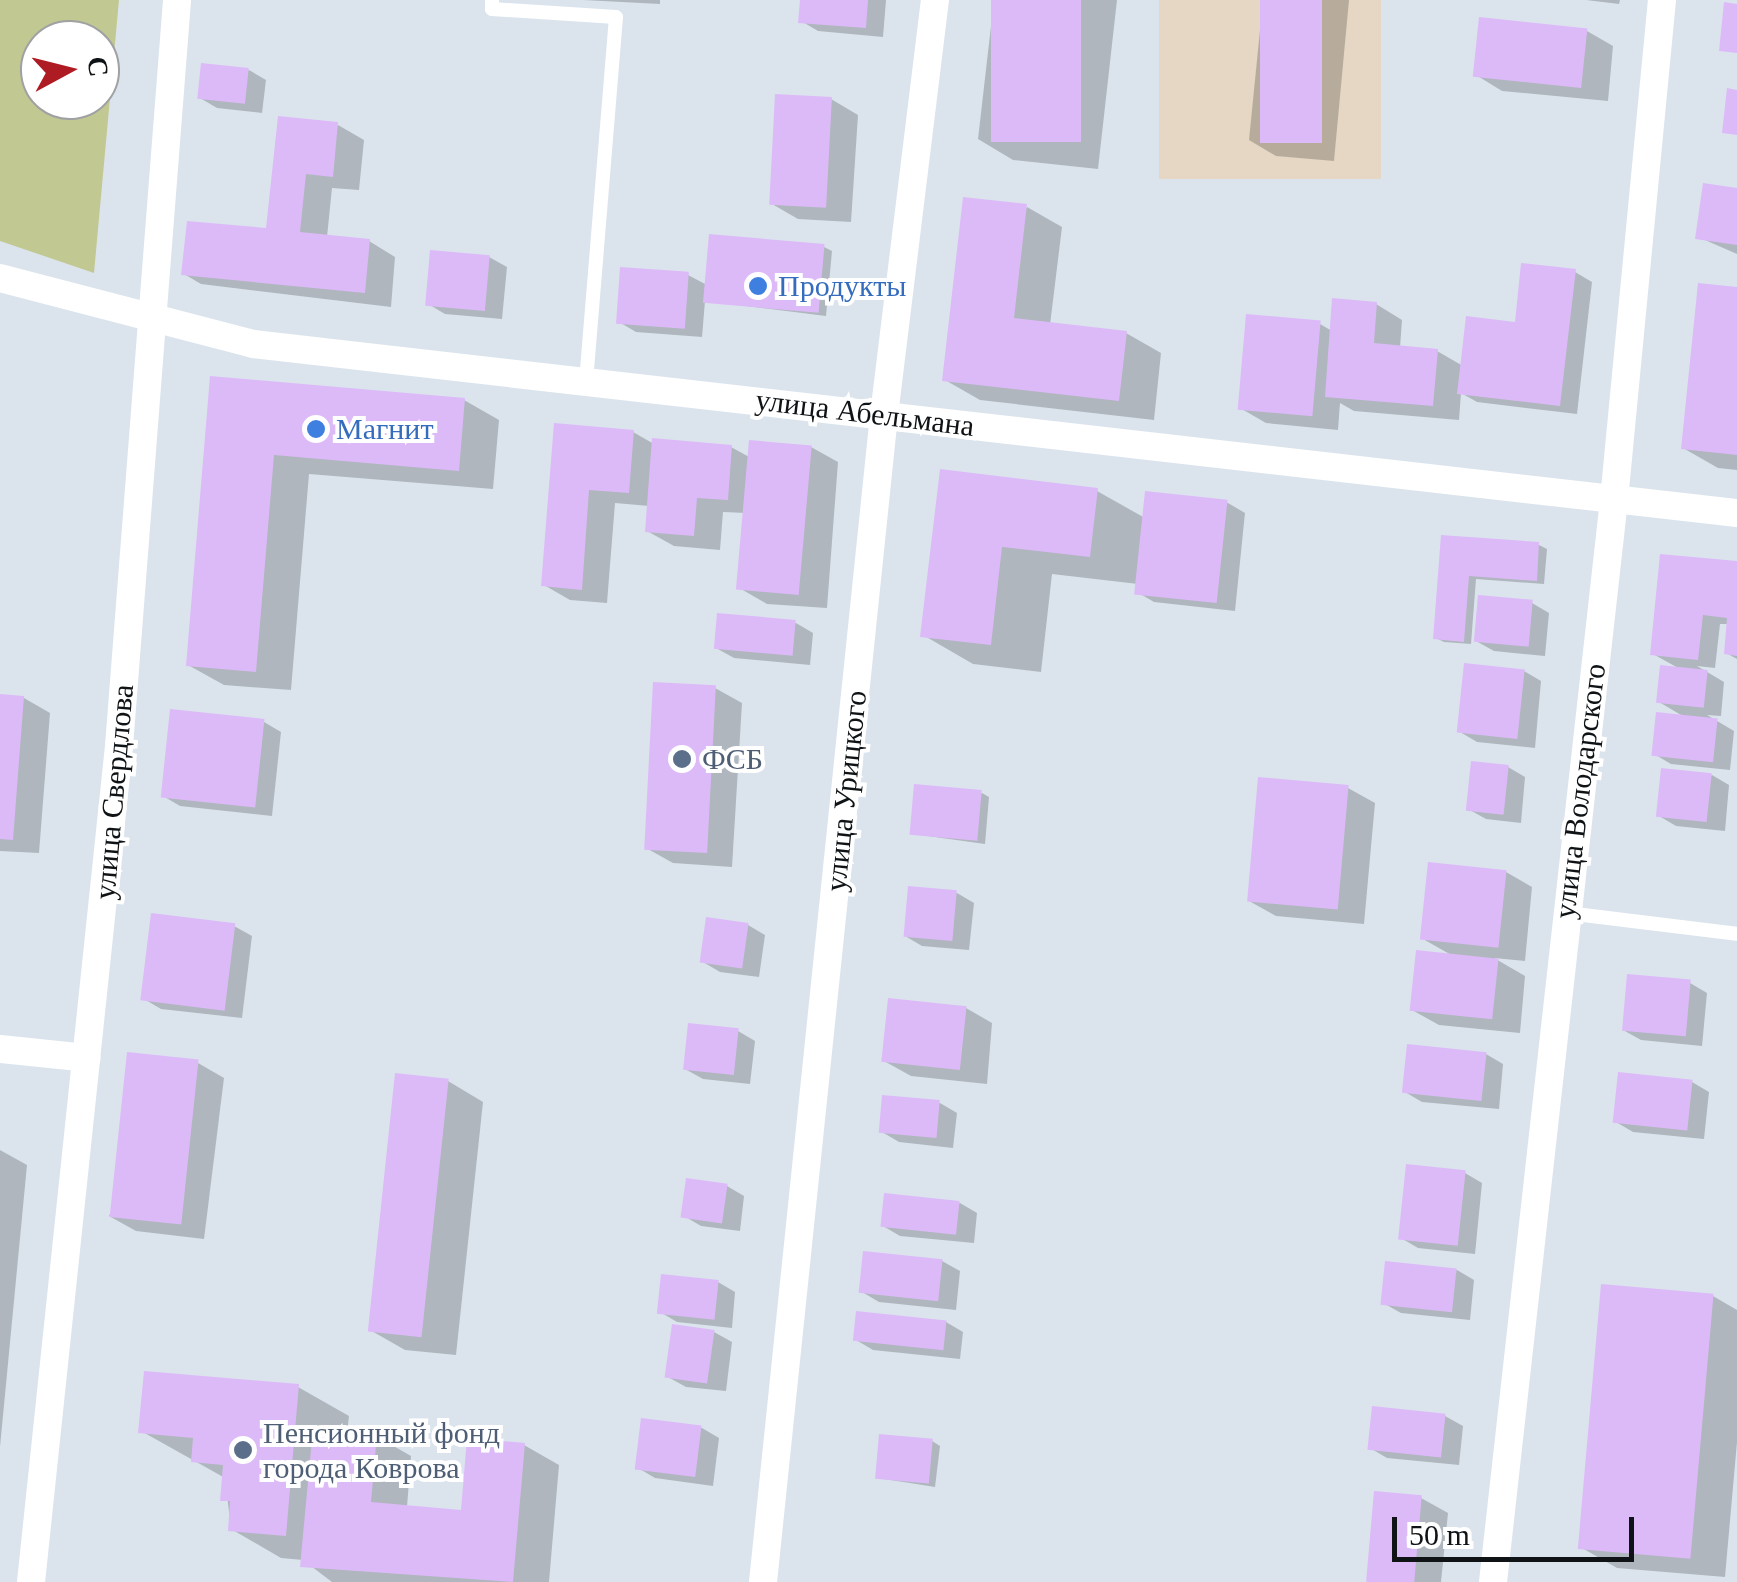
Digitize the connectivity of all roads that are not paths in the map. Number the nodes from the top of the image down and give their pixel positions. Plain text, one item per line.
1 (176, 0) edge
2 (492, 0) edge
3 (935, 0) edge
4 (1662, 0) edge
5 (0, 278) edge
6 (151, 322) junction
7 (586, 378) junction
8 (884, 415) junction
9 (1614, 500) junction
10 (1737, 513) edge
11 (1566, 913) junction
12 (1737, 934) edge
13 (0, 1049) edge
14 (87, 1058) junction
15 (31, 1582) edge
16 (763, 1582) edge
17 (1494, 1582) edge

1 - 6 street, улица Свердлова
2 - 7 lane
3 - 8 street, улица Урицкого
4 - 9 street, улица Володарского
5 - 6 street, улица Абельмана
6 - 7 street, улица Абельмана
6 - 14 street, улица Свердлова
7 - 8 street, улица Абельмана
8 - 9 street, улица Абельмана
8 - 16 street, улица Урицкого
9 - 10 street, улица Абельмана
9 - 11 street, улица Володарского
11 - 12 lane
11 - 17 street, улица Володарского
13 - 14 street
14 - 15 street, улица Свердлова

